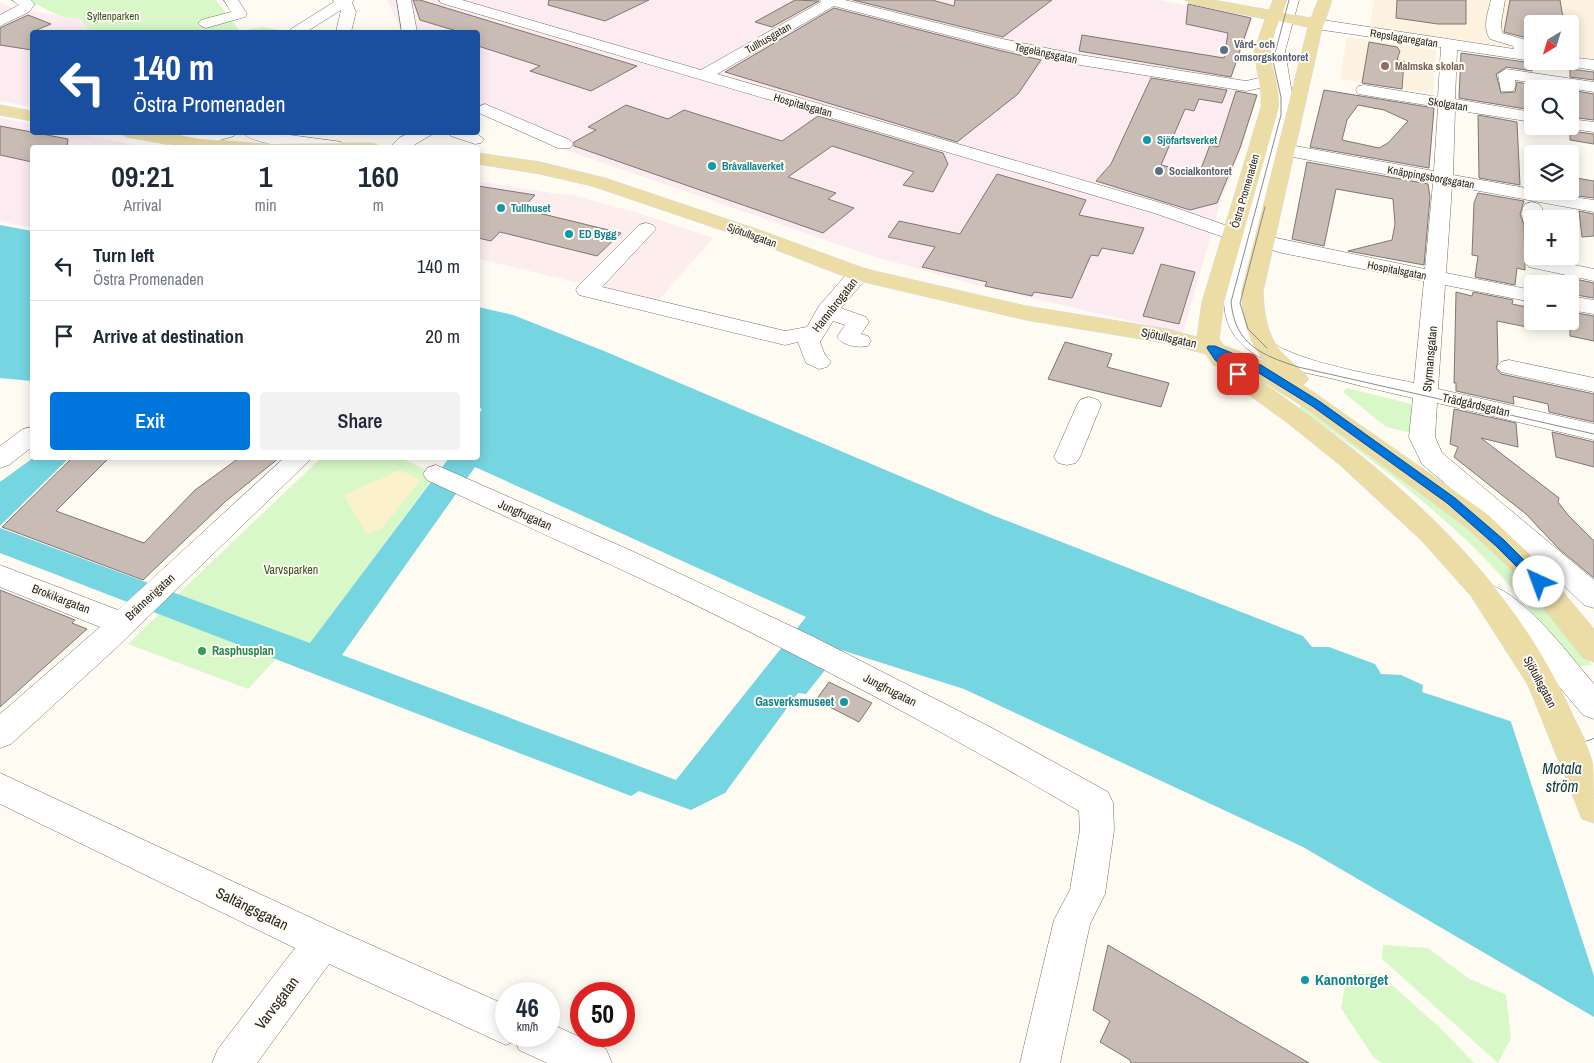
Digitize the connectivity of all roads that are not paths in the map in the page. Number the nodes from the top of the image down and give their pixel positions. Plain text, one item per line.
1 (18, 0) edge
2 (232, 0) edge
3 (344, 0) edge
4 (404, 0) edge
5 (446, 0) edge
6 (831, 0) edge
7 (1192, 0) edge
8 (1221, 0) edge
9 (1324, 0) edge
10 (1498, 0) edge
11 (1284, 8) edge
12 (236, 16) junction
13 (0, 21) edge
14 (206, 23) dead end
15 (1316, 24) junction
16 (249, 27) dead end
17 (299, 30) edge
18 (344, 30) edge
19 (410, 30) edge
20 (1449, 44) junction
21 (1524, 50) edge
22 (1524, 55) edge
23 (1579, 63) edge
24 (1594, 65) edge
25 (702, 76) junction
26 (1528, 80) edge
27 (1268, 82) junction
28 (1579, 85) edge
29 (1594, 86) edge
30 (1507, 87) dead end
31 (1364, 90) dead end
32 (1446, 104) junction
33 (480, 108) edge
34 (0, 110) edge
35 (30, 116) edge
36 (1524, 117) edge
37 (1579, 125) edge
38 (1594, 127) edge
39 (143, 135) edge
40 (258, 135) edge
41 (420, 135) edge
42 (465, 135) edge
43 (234, 137) edge
44 (475, 139) dead end
45 (564, 144) dead end
46 (251, 145) edge
47 (326, 145) edge
48 (402, 145) edge
49 (1270, 149) junction
50 (480, 159) edge
51 (1250, 172) joint
52 (1443, 179) junction
53 (1594, 206) edge
54 (1234, 227) junction
55 (646, 229) dead end
56 (1263, 241) junction
57 (1536, 268) edge
58 (859, 274) junction
59 (1594, 275) edge
60 (1437, 278) junction
61 (1524, 294) edge
62 (1579, 305) edge
63 (1594, 308) edge
64 (827, 311) junction
65 (1026, 313) junction
66 (813, 332) junction
67 (860, 341) dead end
68 (1211, 348) junction
69 (1271, 354) junction
70 (819, 362) dead end
71 (1509, 367) dead end
72 (1238, 374) junction
73 (1594, 385) edge
74 (1427, 394) junction
75 (1316, 404) junction
76 (1089, 405) dead end
77 (1594, 432) edge
78 (30, 436) edge
79 (1067, 457) dead end
80 (0, 459) edge
81 (297, 460) edge
82 (436, 474) dead end
83 (0, 576) edge
84 (1482, 588) junction
85 (1594, 597) edge
86 (129, 617) junction
87 (1594, 650) edge
88 (1594, 706) edge
89 (0, 734) edge
90 (1585, 771) edge
91 (0, 788) edge
92 (322, 942) junction
93 (495, 1020) edge
94 (556, 1047) edge
95 (232, 1063) edge
96 (592, 1063) edge
97 (1040, 1063) edge

1 - 13 street
2 - 12 street
3 - 17 street
3 - 18 street
4 - 19 street
5 - 25 street, Hospitalsgatan
6 - 25 street, Tullhusgatan
6 - 27 street, Tegelängsgatan
7 - 11 main road
8 - 11 main road
9 - 15 main road, Östra Promenaden
10 - 21 street
11 - 15 main road, Repslagaregatan
11 - 27 main road, Östra Promenaden
11 - 49 street, Östra Promenaden
12 - 14 street
12 - 16 street
15 - 20 street, Repslagaregatan
15 - 49 main road, Östra Promenaden
20 - 22 street, Repslagaregatan
20 - 32 street, Styrmansgatan
23 - 24 street
25 - 54 street, Hospitalsgatan
26 - 30 street
27 - 49 main road, Östra Promenaden
28 - 29 street
31 - 32 street, Skolgatan
32 - 36 street, Skolgatan
32 - 52 street, Styrmansgatan
33 - 45 street
34 - 35 main road
37 - 38 street
39 - 43 main road
40 - 47 street
41 - 48 street
42 - 44 street
43 - 46 main road
49 - 51 street
49 - 52 street, Knäppingsborgsgatan
49 - 56 main road, Östra Promenaden
49 - 69 street, Östra Promenaden
50 - 58 main road, Sjötullsgatan
51 - 54 main road, Östra Promenaden
52 - 53 street, Knäppingsborgsgatan
52 - 60 street, Styrmansgatan
54 - 68 main road, Östra Promenaden
55 - 66 street
56 - 60 street, Hospitalsgatan
56 - 69 main road, Östra Promenaden
57 - 59 street
58 - 64 street, Hamnbrogatan
58 - 65 main road, Sjötullsgatan
60 - 61 street, Hospitalsgatan
60 - 74 street, Styrmansgatan
62 - 63 street
64 - 66 street, Hamnbrogatan
64 - 67 street
65 - 68 main road, Sjötullsgatan
65 - 72 main road, Sjötullsgatan
66 - 70 street, Hamnbrogatan
68 - 72 main road
68 - 75 main road, Sjötullsgatan
69 - 74 street, Trädgårdsgatan
69 - 75 main road, Östra Promenaden
71 - 73 street
72 - 84 main road, Sjötullsgatan
74 - 77 street, Trädgårdsgatan
74 - 85 street, Styrmansgatan
75 - 87 main road, Sjötullsgatan
76 - 79 street
78 - 80 street
81 - 86 street, Brännerigatan
82 - 97 street, Jungfrugatan
83 - 86 street, Brokikargatan
84 - 88 street, Sjötullsgatan
84 - 90 main road, Sjötullsgatan
86 - 89 street, Brännerigatan
91 - 92 street, Saltängsgatan
92 - 93 street, Saltängsgatan
92 - 95 street, Varvsgatan
94 - 96 street

